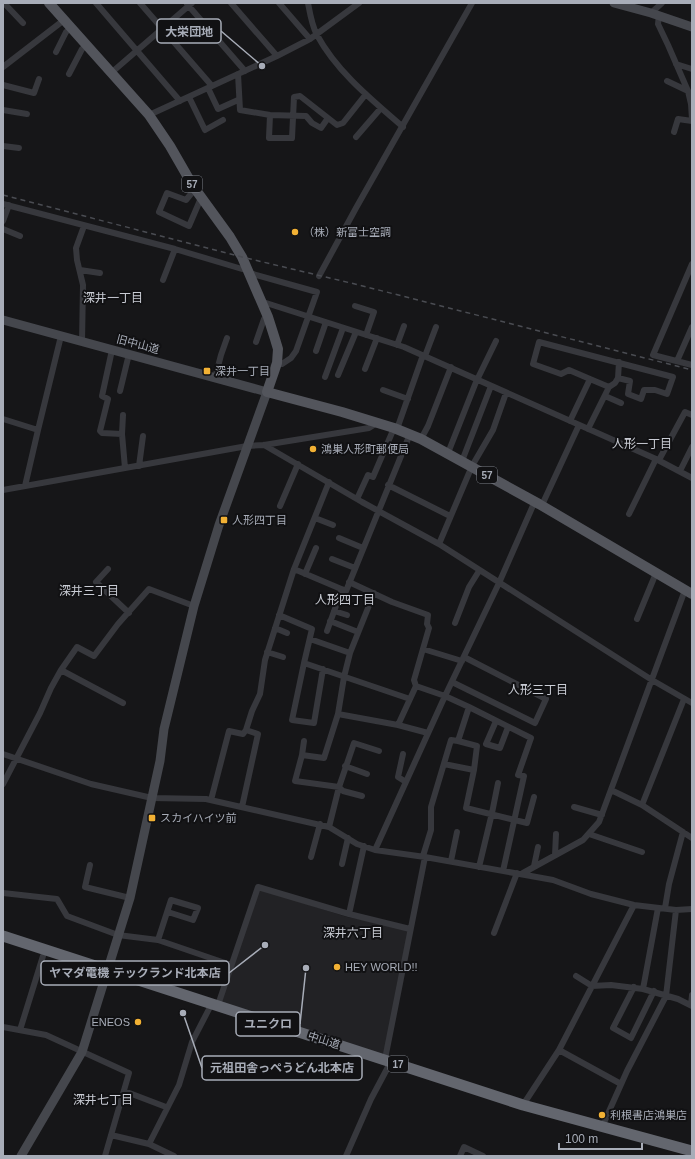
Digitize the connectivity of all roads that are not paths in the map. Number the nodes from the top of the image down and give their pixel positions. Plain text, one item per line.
1 (4, 3) edge
2 (50, 3) edge
3 (96, 3) edge
4 (140, 3) edge
5 (231, 3) edge
6 (279, 3) edge
7 (308, 3) edge
8 (359, 3) edge
9 (472, 3) edge
10 (614, 3) edge
11 (662, 3) edge
12 (189, 4) edge
13 (628, 5) edge
14 (655, 14) junction
15 (64, 20) junction
16 (23, 23) dead end
17 (692, 27) edge
18 (71, 28) junction
19 (162, 29) junction
20 (317, 35) junction
21 (310, 39) junction
22 (87, 46) junction
23 (137, 51) junction
24 (56, 52) dead end
25 (277, 56) junction
26 (676, 64) junction
27 (3, 67) edge
28 (692, 69) edge
29 (245, 71) junction
30 (111, 73) junction
31 (68, 74) dead end
32 (238, 74) junction
33 (39, 79) dead end
34 (666, 81) dead end
35 (3, 85) edge
36 (210, 87) junction
37 (688, 91) junction
38 (366, 94) junction
39 (189, 97) junction
40 (238, 100) junction
41 (180, 101) junction
42 (381, 108) junction
43 (3, 110) edge
44 (27, 114) dead end
45 (149, 115) junction
46 (270, 115) junction
47 (292, 116) junction
48 (328, 118) junction
49 (223, 120) dead end
50 (692, 120) edge
51 (403, 127) junction
52 (674, 132) dead end
53 (356, 137) dead end
54 (3, 146) edge
55 (19, 148) dead end
56 (198, 194) junction
57 (6, 204) edge
58 (3, 221) edge
59 (84, 226) junction
60 (3, 229) edge
61 (20, 236) dead end
62 (175, 249) junction
63 (692, 264) edge
64 (80, 270) junction
65 (247, 271) junction
66 (100, 273) dead end
67 (319, 276) dead end
68 (163, 280) dead end
69 (261, 303) junction
70 (355, 306) dead end
71 (308, 316) junction
72 (268, 318) junction
73 (3, 320) edge
74 (326, 322) junction
75 (404, 326) dead end
76 (436, 327) dead end
77 (692, 327) edge
78 (343, 328) junction
79 (356, 332) junction
80 (366, 335) junction
81 (61, 336) junction
82 (227, 338) dead end
83 (377, 338) junction
84 (496, 341) dead end
85 (82, 342) junction
86 (256, 342) dead end
87 (397, 345) junction
88 (112, 350) junction
89 (316, 351) dead end
90 (129, 354) junction
91 (424, 355) junction
92 (677, 361) junction
93 (619, 362) junction
94 (277, 363) junction
95 (692, 365) edge
96 (451, 367) junction
97 (365, 369) dead end
98 (338, 375) dead end
99 (325, 377) dead end
100 (216, 378) junction
101 (618, 378) junction
102 (478, 380) junction
103 (590, 380) junction
104 (491, 386) junction
105 (609, 387) junction
106 (383, 390) dead end
107 (120, 391) dead end
108 (267, 392) junction
109 (506, 393) junction
110 (605, 396) junction
111 (408, 399) junction
112 (621, 403) dead end
113 (123, 415) dead end
114 (692, 416) edge
115 (3, 420) edge
116 (570, 421) junction
117 (377, 423) junction
118 (579, 425) junction
119 (396, 429) junction
120 (588, 429) junction
121 (38, 430) junction
122 (122, 434) junction
123 (410, 434) junction
124 (143, 436) dead end
125 (421, 439) junction
126 (264, 445) junction
127 (247, 446) junction
128 (692, 447) edge
129 (448, 453) junction
130 (658, 460) junction
131 (462, 461) junction
132 (298, 464) junction
133 (139, 466) junction
134 (472, 466) junction
135 (125, 468) junction
136 (680, 471) junction
137 (692, 478) edge
138 (329, 482) junction
139 (388, 485) junction
140 (25, 486) junction
141 (3, 490) edge
142 (357, 499) junction
143 (538, 503) junction
144 (280, 506) dead end
145 (378, 511) junction
146 (629, 514) dead end
147 (450, 516) junction
148 (315, 518) junction
149 (333, 525) dead end
150 (339, 538) dead end
151 (439, 544) junction
152 (316, 548) dead end
153 (363, 548) junction
154 (332, 559) dead end
155 (355, 568) junction
156 (108, 569) dead end
157 (294, 569) junction
158 (479, 571) junction
159 (656, 573) junction
160 (305, 574) junction
161 (349, 582) junction
162 (499, 582) junction
163 (342, 589) junction
164 (689, 591) edge
165 (374, 593) junction
166 (194, 606) junction
167 (334, 611) junction
168 (128, 613) junction
169 (279, 615) junction
170 (347, 615) dead end
171 (637, 619) dead end
172 (330, 621) junction
173 (455, 623) dead end
174 (275, 628) junction
175 (327, 632) dead end
176 (358, 632) junction
177 (287, 633) dead end
178 (310, 639) junction
179 (423, 649) junction
180 (267, 652) junction
181 (350, 653) junction
182 (283, 657) dead end
183 (463, 659) junction
184 (304, 663) junction
185 (323, 669) junction
186 (61, 670) junction
187 (344, 677) junction
188 (652, 680) junction
189 (452, 682) junction
190 (416, 686) junction
191 (445, 696) junction
192 (410, 698) junction
193 (684, 699) junction
194 (123, 703) dead end
195 (692, 703) edge
196 (469, 707) junction
197 (338, 714) junction
198 (496, 721) junction
199 (398, 725) junction
200 (508, 726) junction
201 (246, 730) junction
202 (428, 733) junction
203 (458, 740) junction
204 (304, 741) dead end
205 (379, 751) dead end
206 (3, 754) edge
207 (402, 754) dead end
208 (302, 755) junction
209 (15, 759) junction
210 (444, 764) junction
211 (345, 766) junction
212 (474, 770) junction
213 (367, 774) dead end
214 (406, 782) junction
215 (498, 783) dead end
216 (3, 784) edge
217 (339, 787) junction
218 (611, 790) junction
219 (362, 796) dead end
220 (534, 797) dead end
221 (152, 798) junction
222 (211, 800) junction
223 (642, 805) junction
224 (242, 807) junction
225 (574, 807) dead end
226 (492, 814) junction
227 (602, 815) junction
228 (514, 819) junction
229 (320, 824) junction
230 (329, 827) junction
231 (457, 832) dead end
232 (683, 832) junction
233 (556, 834) dead end
234 (589, 834) junction
235 (348, 838) junction
236 (692, 838) edge
237 (364, 846) junction
238 (538, 847) dead end
239 (375, 850) junction
240 (642, 852) dead end
241 (555, 855) junction
242 (424, 856) junction
243 (311, 857) dead end
244 (451, 861) junction
245 (342, 864) dead end
246 (90, 865) dead end
247 (534, 866) junction
248 (479, 867) junction
249 (503, 871) junction
250 (520, 873) junction
251 (3, 893) edge
252 (130, 898) junction
253 (634, 905) junction
254 (662, 908) junction
255 (692, 909) edge
256 (676, 910) junction
257 (168, 912) junction
258 (349, 914) junction
259 (410, 929) junction
260 (494, 933) dead end
261 (118, 935) junction
262 (3, 936) edge
263 (158, 940) junction
264 (3, 943) edge
265 (44, 956) junction
266 (231, 965) junction
267 (106, 973) junction
268 (576, 976) dead end
269 (592, 986) junction
270 (634, 987) junction
271 (643, 989) junction
272 (654, 991) junction
273 (692, 995) edge
274 (666, 996) junction
275 (691, 1005) edge
276 (213, 1007) junction
277 (3, 1027) edge
278 (20, 1030) junction
279 (559, 1050) junction
280 (82, 1052) junction
281 (386, 1063) junction
282 (621, 1084) junction
283 (124, 1091) junction
284 (524, 1105) junction
285 (166, 1107) junction
286 (602, 1127) junction
287 (111, 1135) junction
288 (149, 1144) junction
289 (692, 1151) edge
290 (21, 1156) edge
291 (105, 1156) edge
292 (174, 1156) edge
293 (346, 1156) edge
294 (460, 1156) edge
295 (482, 1156) edge
296 (688, 1156) edge

1 - 16 street
2 - 15 main road, 57
3 - 23 street
4 - 19 street
5 - 25 street
6 - 21 street
7 - 20 street
8 - 20 street
9 - 51 street
10 - 13 street
11 - 14 street
12 - 19 street
12 - 29 street
13 - 14 street
14 - 17 street
14 - 26 street
15 - 18 main road, 57
15 - 27 street
18 - 22 main road, 57
18 - 24 street
19 - 23 street
19 - 36 street
20 - 21 street
20 - 38 street
21 - 25 street
22 - 30 main road, 57
22 - 31 street
23 - 30 street
23 - 41 street
25 - 29 street
26 - 28 street
26 - 37 street
29 - 32 street
30 - 45 main road, 57
32 - 36 street
32 - 40 street
33 - 35 street
34 - 37 street
36 - 39 street
36 - 40 street
37 - 50 street
38 - 42 street
38 - 48 street
39 - 41 street
39 - 49 street
40 - 46 street
41 - 45 street
42 - 51 street
42 - 53 street
43 - 44 street
45 - 56 main road, 57
46 - 47 street
46 - 47 street
47 - 48 street
47 - 48 street
50 - 52 street
51 - 67 street
54 - 55 street
56 - 56 street
56 - 65 main road, 57
57 - 58 street
57 - 59 street
59 - 62 street
59 - 64 street
60 - 61 street
62 - 65 street
62 - 68 street
63 - 92 street
64 - 66 street
64 - 85 street
65 - 69 main road, 57
65 - 71 street
69 - 71 street
69 - 72 main road, 57
70 - 80 street
71 - 74 street
71 - 94 street
72 - 86 street
72 - 94 main road, 57
73 - 81 street, 旧中山道
74 - 78 street
74 - 89 street
75 - 87 street
76 - 91 street
77 - 92 street
78 - 79 street
78 - 99 street
79 - 80 street
79 - 98 street
80 - 83 street
81 - 85 street, 旧中山道
81 - 121 street
82 - 100 street
83 - 87 street
83 - 97 street
84 - 102 street
85 - 88 street, 旧中山道
87 - 91 street
88 - 90 street, 旧中山道
88 - 122 street
90 - 100 street, 旧中山道
90 - 107 street
91 - 96 street
91 - 111 street
92 - 95 street
93 - 101 street
93 - 101 street
93 - 103 street
94 - 108 main road, 57
96 - 102 street
96 - 125 street
100 - 108 street, 旧中山道
101 - 105 street
102 - 104 street
102 - 129 street
103 - 105 street
103 - 116 street
104 - 109 street
104 - 131 street
105 - 110 street
106 - 111 street
108 - 117 main road, 57
108 - 127 street
109 - 116 street
109 - 134 street
110 - 112 street
110 - 120 street
111 - 119 street
113 - 122 street
114 - 130 street
115 - 121 street
116 - 118 street
117 - 119 main road, 57
117 - 126 street
118 - 120 street
118 - 143 street
119 - 123 main road, 57
119 - 142 street
120 - 130 street
121 - 140 street
122 - 135 street
123 - 125 main road, 57
123 - 139 street
124 - 133 street
125 - 129 main road, 57
126 - 127 street
126 - 132 street
127 - 133 street
127 - 166 street
128 - 136 street
129 - 131 main road, 57
130 - 136 street
130 - 146 street
131 - 134 main road, 57
132 - 138 street
132 - 144 street
133 - 135 street
134 - 143 main road, 57
134 - 147 street
135 - 140 street
136 - 137 street
138 - 142 street
138 - 148 street
139 - 145 street
139 - 147 street
140 - 141 street
142 - 145 street
143 - 159 main road, 57
143 - 162 street
145 - 151 street
145 - 153 street
147 - 151 street
148 - 149 street
148 - 157 street
150 - 153 street
151 - 158 street
152 - 160 street
153 - 155 street
154 - 155 street
155 - 161 street
156 - 168 street
157 - 160 street
157 - 169 street
158 - 162 street
158 - 173 street
159 - 164 main road, 57
159 - 171 street
160 - 163 street
161 - 163 street
161 - 165 street
162 - 183 street
162 - 188 street
163 - 167 street
164 - 188 street
165 - 176 street
165 - 179 street
166 - 168 street
166 - 221 street
167 - 170 street
167 - 172 street
168 - 186 street
169 - 174 street
169 - 178 street
172 - 175 street
172 - 176 street
174 - 177 street
174 - 180 street
176 - 181 street
178 - 181 street
178 - 184 street
179 - 183 street
179 - 190 street
180 - 182 street
180 - 201 street
181 - 187 street
183 - 189 street
183 - 189 street
184 - 185 street
184 - 185 street
185 - 187 street
186 - 194 street
186 - 209 street
187 - 192 street
187 - 197 street
188 - 193 street
188 - 218 street
189 - 191 street
190 - 191 street
190 - 192 street
191 - 196 street
191 - 202 street
192 - 199 street
193 - 195 street
193 - 223 street
196 - 198 street
196 - 203 street
197 - 199 street
197 - 208 street
198 - 200 street
198 - 200 street
199 - 202 street
200 - 228 street
201 - 222 street
201 - 224 street
202 - 214 street
203 - 210 street
203 - 212 street
204 - 208 street
205 - 211 street
206 - 209 street
207 - 214 street
208 - 217 street
209 - 216 street
209 - 221 street
210 - 212 street
210 - 242 street
211 - 213 street
211 - 217 street
212 - 226 street
214 - 239 street
215 - 226 street
217 - 219 street
217 - 230 street
218 - 223 street
218 - 227 street
220 - 228 street
221 - 222 street
221 - 252 street
222 - 224 street
223 - 232 street
224 - 229 street
225 - 227 street
226 - 228 street
226 - 248 street
227 - 234 street
228 - 249 street
229 - 230 street
229 - 243 street
230 - 235 street
231 - 244 street
232 - 236 street
232 - 254 street
233 - 241 street
234 - 240 street
234 - 241 street
235 - 237 street
235 - 245 street
237 - 239 street
237 - 258 street
238 - 247 street
239 - 242 street
241 - 247 street
242 - 244 street
242 - 259 street
244 - 248 street
246 - 252 street
247 - 250 street
248 - 249 street
249 - 250 street
250 - 253 street
250 - 260 street
251 - 261 street
252 - 261 street
253 - 254 street
253 - 269 street
254 - 256 street
254 - 271 street
255 - 256 street
256 - 274 street
257 - 257 street
257 - 263 street
258 - 259 street
258 - 266 street
259 - 281 street
261 - 263 street
261 - 267 street
262 - 267 highway, 中山道 / 17
263 - 266 street
264 - 265 highway, 中山道 / 17
265 - 267 highway, 中山道 / 17
265 - 278 street
266 - 276 street
267 - 276 highway, 中山道 / 17
267 - 280 street
268 - 269 street
269 - 270 street
269 - 279 street
270 - 271 street
270 - 272 street
271 - 272 street
272 - 274 street
273 - 275 street
274 - 275 street
274 - 282 street
276 - 281 highway, 中山道 / 17
276 - 285 street
277 - 278 street
278 - 280 street
279 - 282 street
279 - 284 street
280 - 283 street
280 - 290 street
281 - 284 highway, 中山道 / 17
281 - 293 street
281 - 296 highway, 中山道 / 17
282 - 286 street
283 - 285 street
283 - 287 street
284 - 286 highway, 中山道 / 17
285 - 288 street
286 - 289 highway, 中山道 / 17
287 - 288 street
287 - 291 street
288 - 292 street
294 - 295 street

